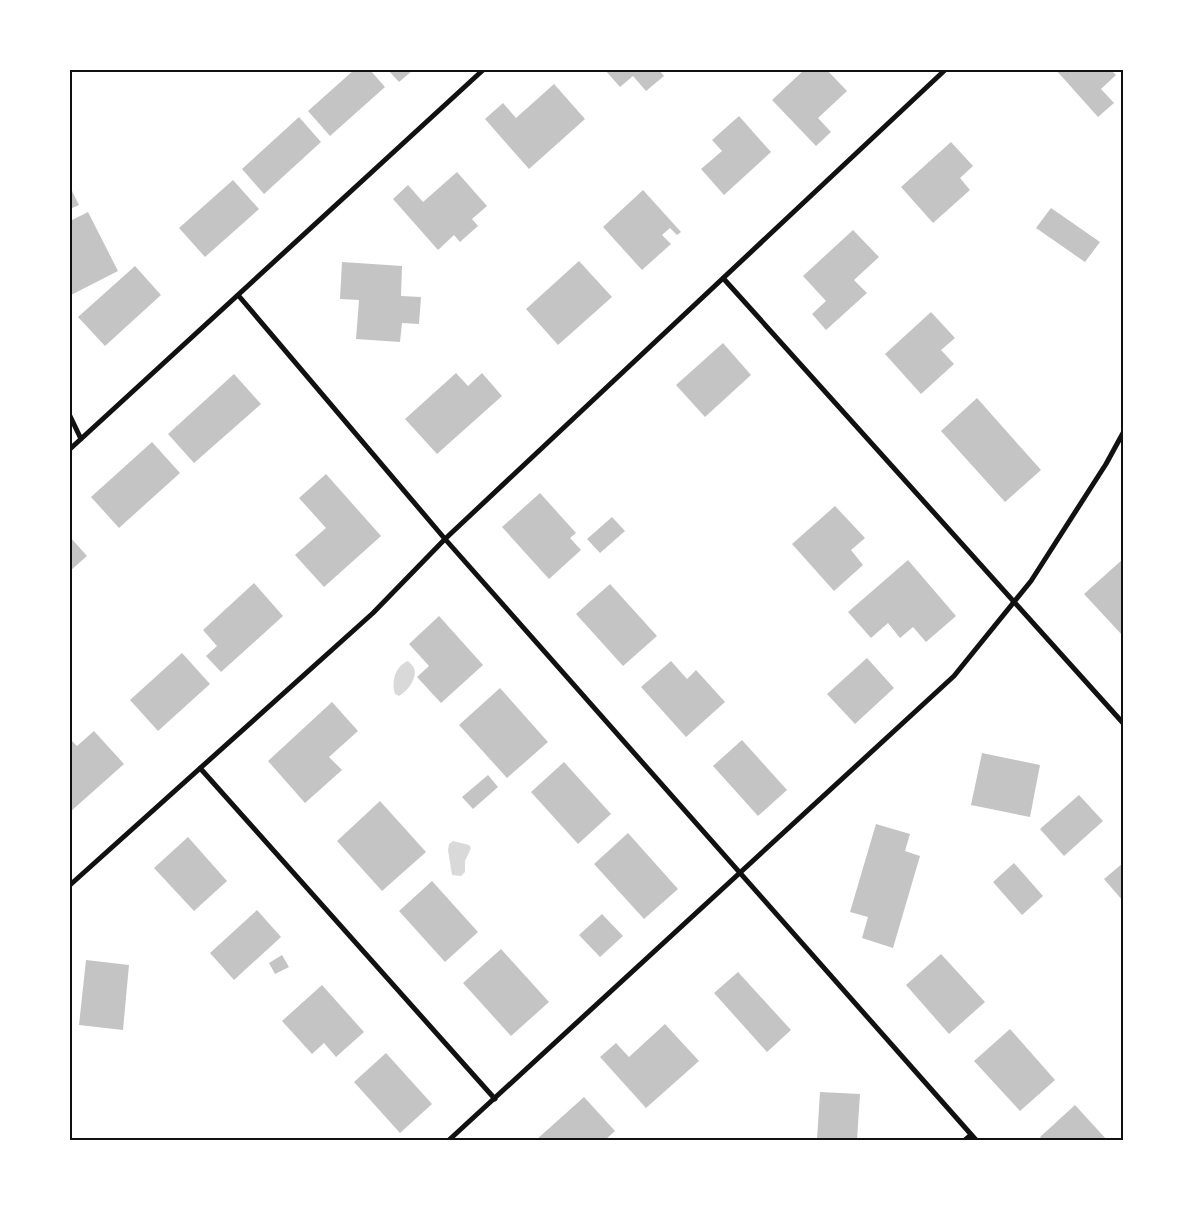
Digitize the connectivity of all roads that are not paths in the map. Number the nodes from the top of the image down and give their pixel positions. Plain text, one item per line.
1 (483, 70) edge
2 (945, 70) edge
3 (723, 278) junction
4 (238, 295) junction
5 (70, 416) edge
6 (1123, 433) edge
7 (81, 439) junction
8 (70, 449) edge
9 (445, 539) junction
10 (1014, 602) junction
11 (1123, 723) edge
12 (200, 768) junction
13 (740, 874) junction
14 (70, 885) edge
15 (494, 1099) junction
16 (971, 1135) junction
17 (449, 1140) edge
18 (965, 1140) edge
19 (976, 1140) edge

1 - 4 street
2 - 3 street
3 - 9 street
3 - 10 street
4 - 7 street
4 - 9 street
5 - 7 street
6 - 10 street
7 - 8 street
9 - 12 street
9 - 13 street
10 - 11 street
10 - 13 street
12 - 14 street
12 - 15 street
13 - 15 street
13 - 16 street
15 - 17 street
16 - 18 street
16 - 19 street

